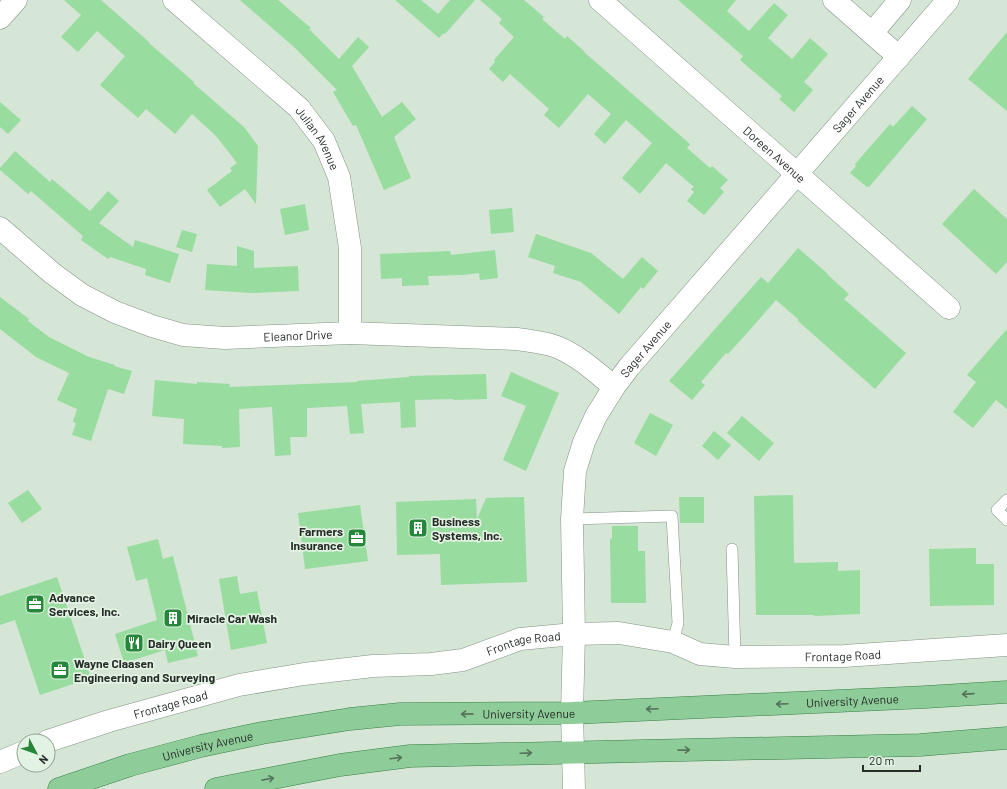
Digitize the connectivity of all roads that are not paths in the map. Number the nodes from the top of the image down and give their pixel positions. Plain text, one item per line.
1 (16, 0) edge
2 (174, 0) edge
3 (600, 0) edge
4 (834, 0) edge
5 (900, 0) edge
6 (948, 0) edge
7 (0, 18) edge
8 (872, 33) junction
9 (899, 57) junction
10 (797, 174) junction
11 (0, 228) edge
12 (949, 308) dead end
13 (350, 333) junction
14 (614, 387) junction
15 (1007, 500) edge
16 (572, 519) junction
17 (1007, 520) edge
18 (732, 549) dead end
19 (574, 634) junction
20 (673, 642) junction
21 (1007, 645) edge
22 (735, 657) junction
23 (1007, 692) edge
24 (572, 713) junction
25 (56, 738) edge
26 (1007, 738) edge
27 (573, 752) junction
28 (16, 755) edge
29 (0, 762) edge
30 (58, 789) edge
31 (216, 789) edge
32 (574, 789) edge

1 - 7 street
2 - 13 street, Julian Avenue
3 - 10 street, Doreen Avenue
4 - 8 street
5 - 8 street
6 - 9 street, Sager Avenue
8 - 9 street
9 - 10 street, Sager Avenue
10 - 12 street, Doreen Avenue
10 - 14 street, Sager Avenue
11 - 13 street, Eleanor Drive
13 - 14 street, Eleanor Drive
14 - 16 street, Sager Avenue
15 - 17 lane
16 - 19 street, Sager Avenue
16 - 20 lane
18 - 22 lane
19 - 20 street, Frontage Road
19 - 24 street, Sager Avenue
19 - 25 street, Frontage Road
20 - 22 street, Frontage Road
21 - 22 street, Frontage Road
23 -> 24 main road, University Avenue
24 - 27 street, Sager Avenue
24 -> 30 main road, University Avenue
27 -> 26 main road
31 -> 27 main road
27 - 32 street, Sager Avenue
28 - 29 street

